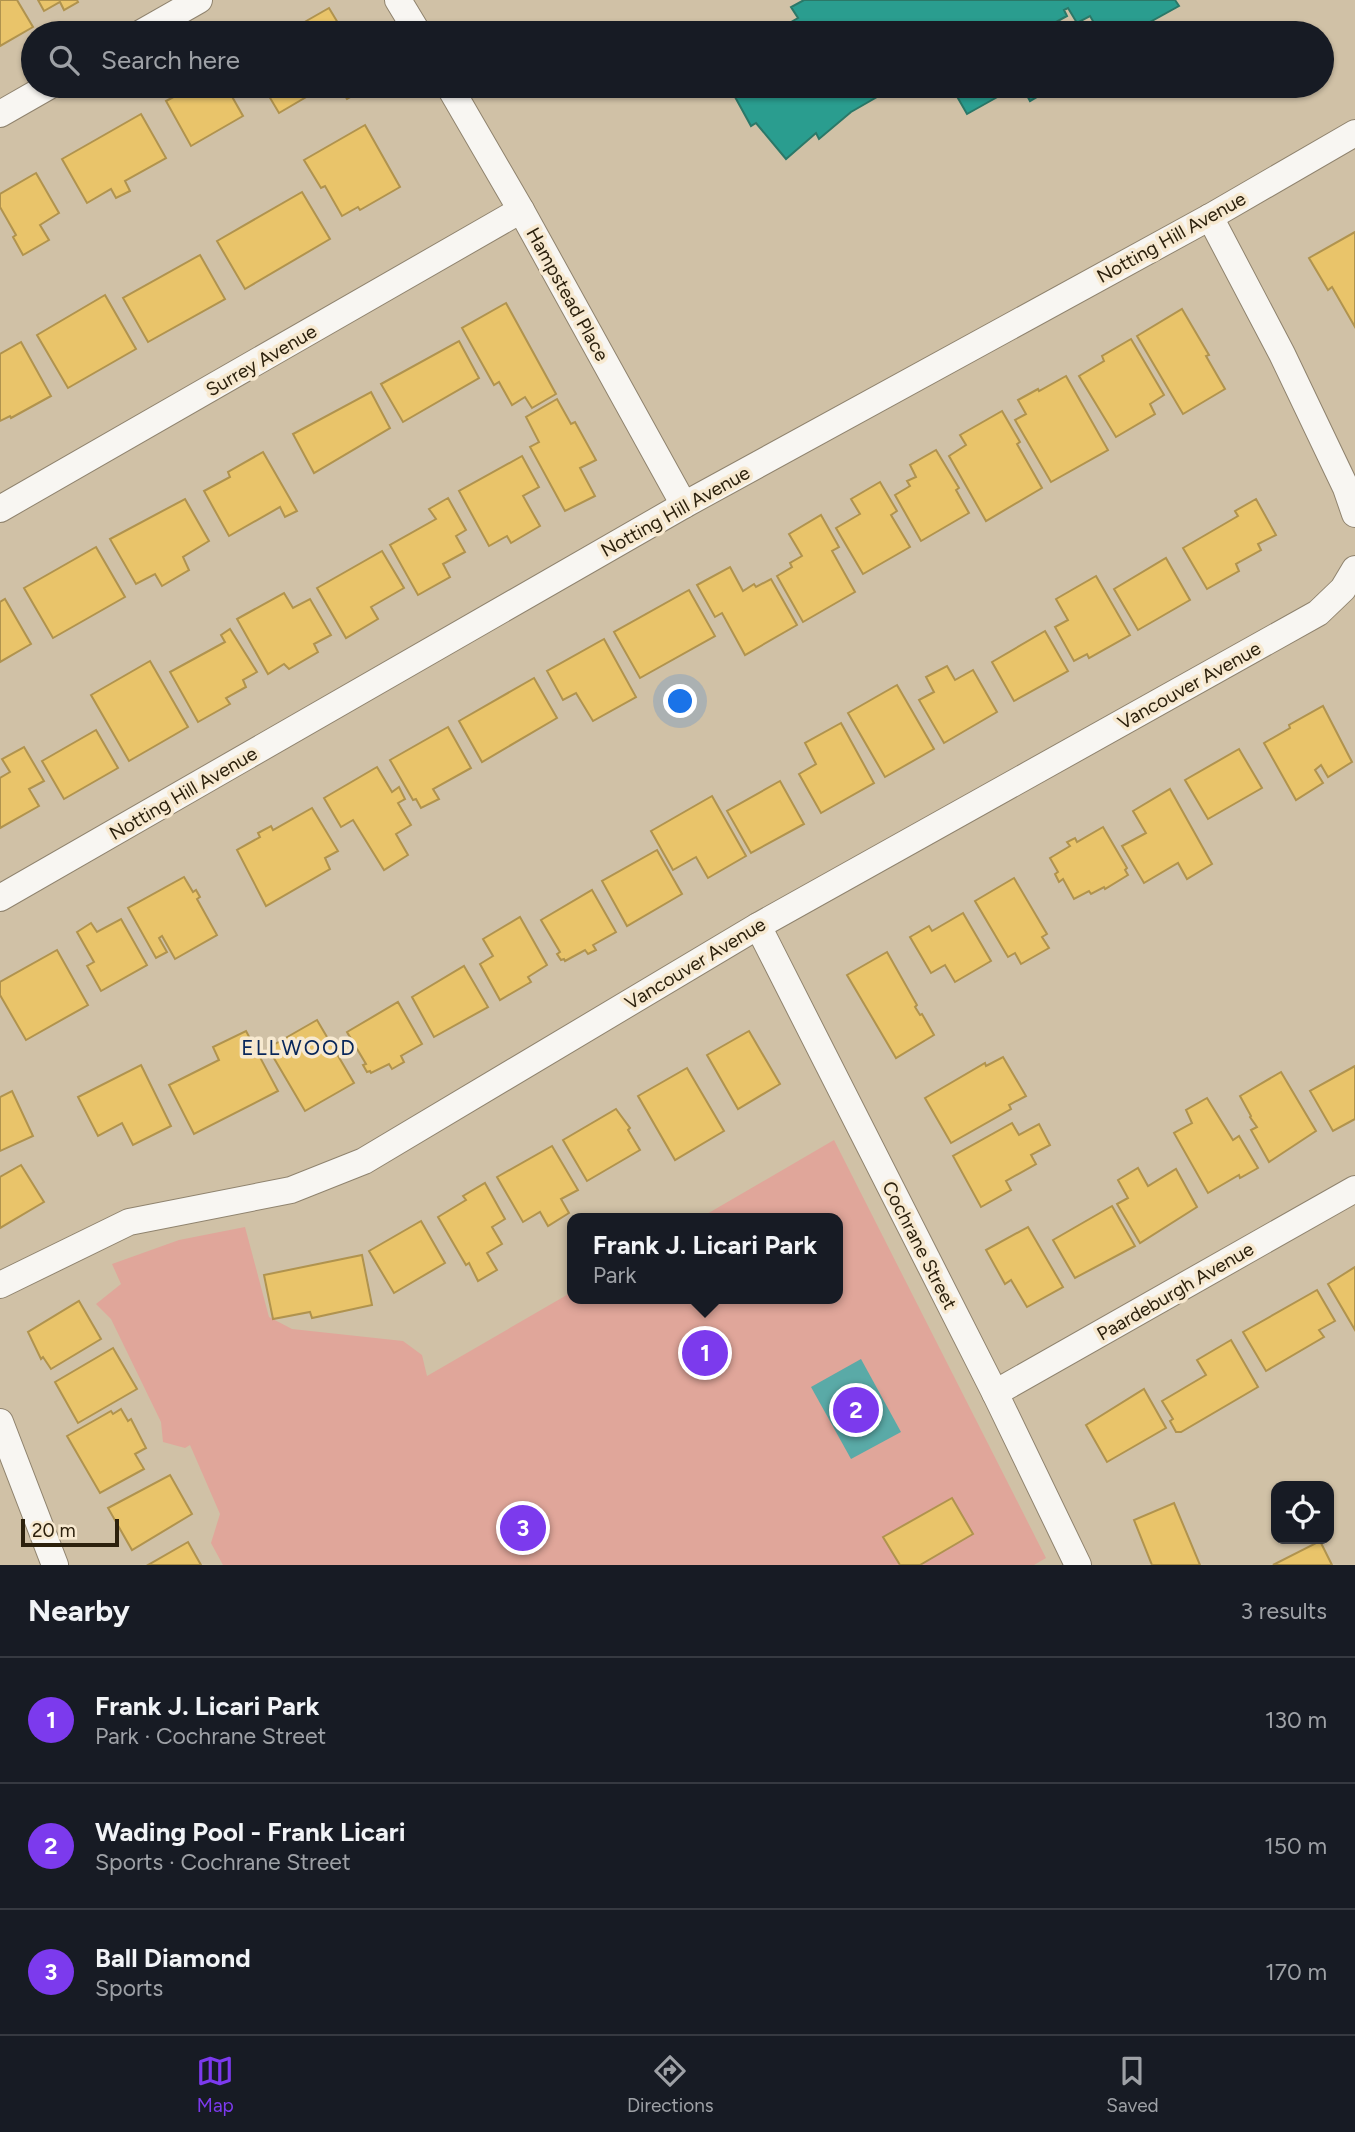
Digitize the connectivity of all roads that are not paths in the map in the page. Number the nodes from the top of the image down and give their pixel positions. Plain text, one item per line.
1 (199, 0) edge
2 (398, 0) edge
3 (162, 21) edge
4 (411, 21) edge
5 (29, 98) edge
6 (456, 98) edge
7 (0, 114) edge
8 (1355, 134) edge
9 (521, 210) junction
10 (1210, 217) junction
11 (684, 505) junction
12 (0, 509) edge
13 (1355, 514) edge
14 (1355, 569) edge
15 (0, 898) edge
16 (758, 926) junction
17 (1355, 1189) edge
18 (0, 1285) edge
19 (995, 1393) junction
20 (0, 1422) edge
21 (55, 1565) edge
22 (1078, 1565) edge

1 - 3 street
2 - 4 street
5 - 7 street
6 - 9 street, Hampstead Place
8 - 10 street, Notting Hill Avenue
9 - 11 street, Hampstead Place
9 - 12 street, Surrey Avenue
10 - 11 street, Notting Hill Avenue
10 - 13 street
11 - 15 street, Notting Hill Avenue
14 - 16 street, Vancouver Avenue
16 - 18 street, Vancouver Avenue
16 - 19 street, Cochrane Street
17 - 19 street, Paardeburgh Avenue
19 - 22 street, Cochrane Street
20 - 21 street

